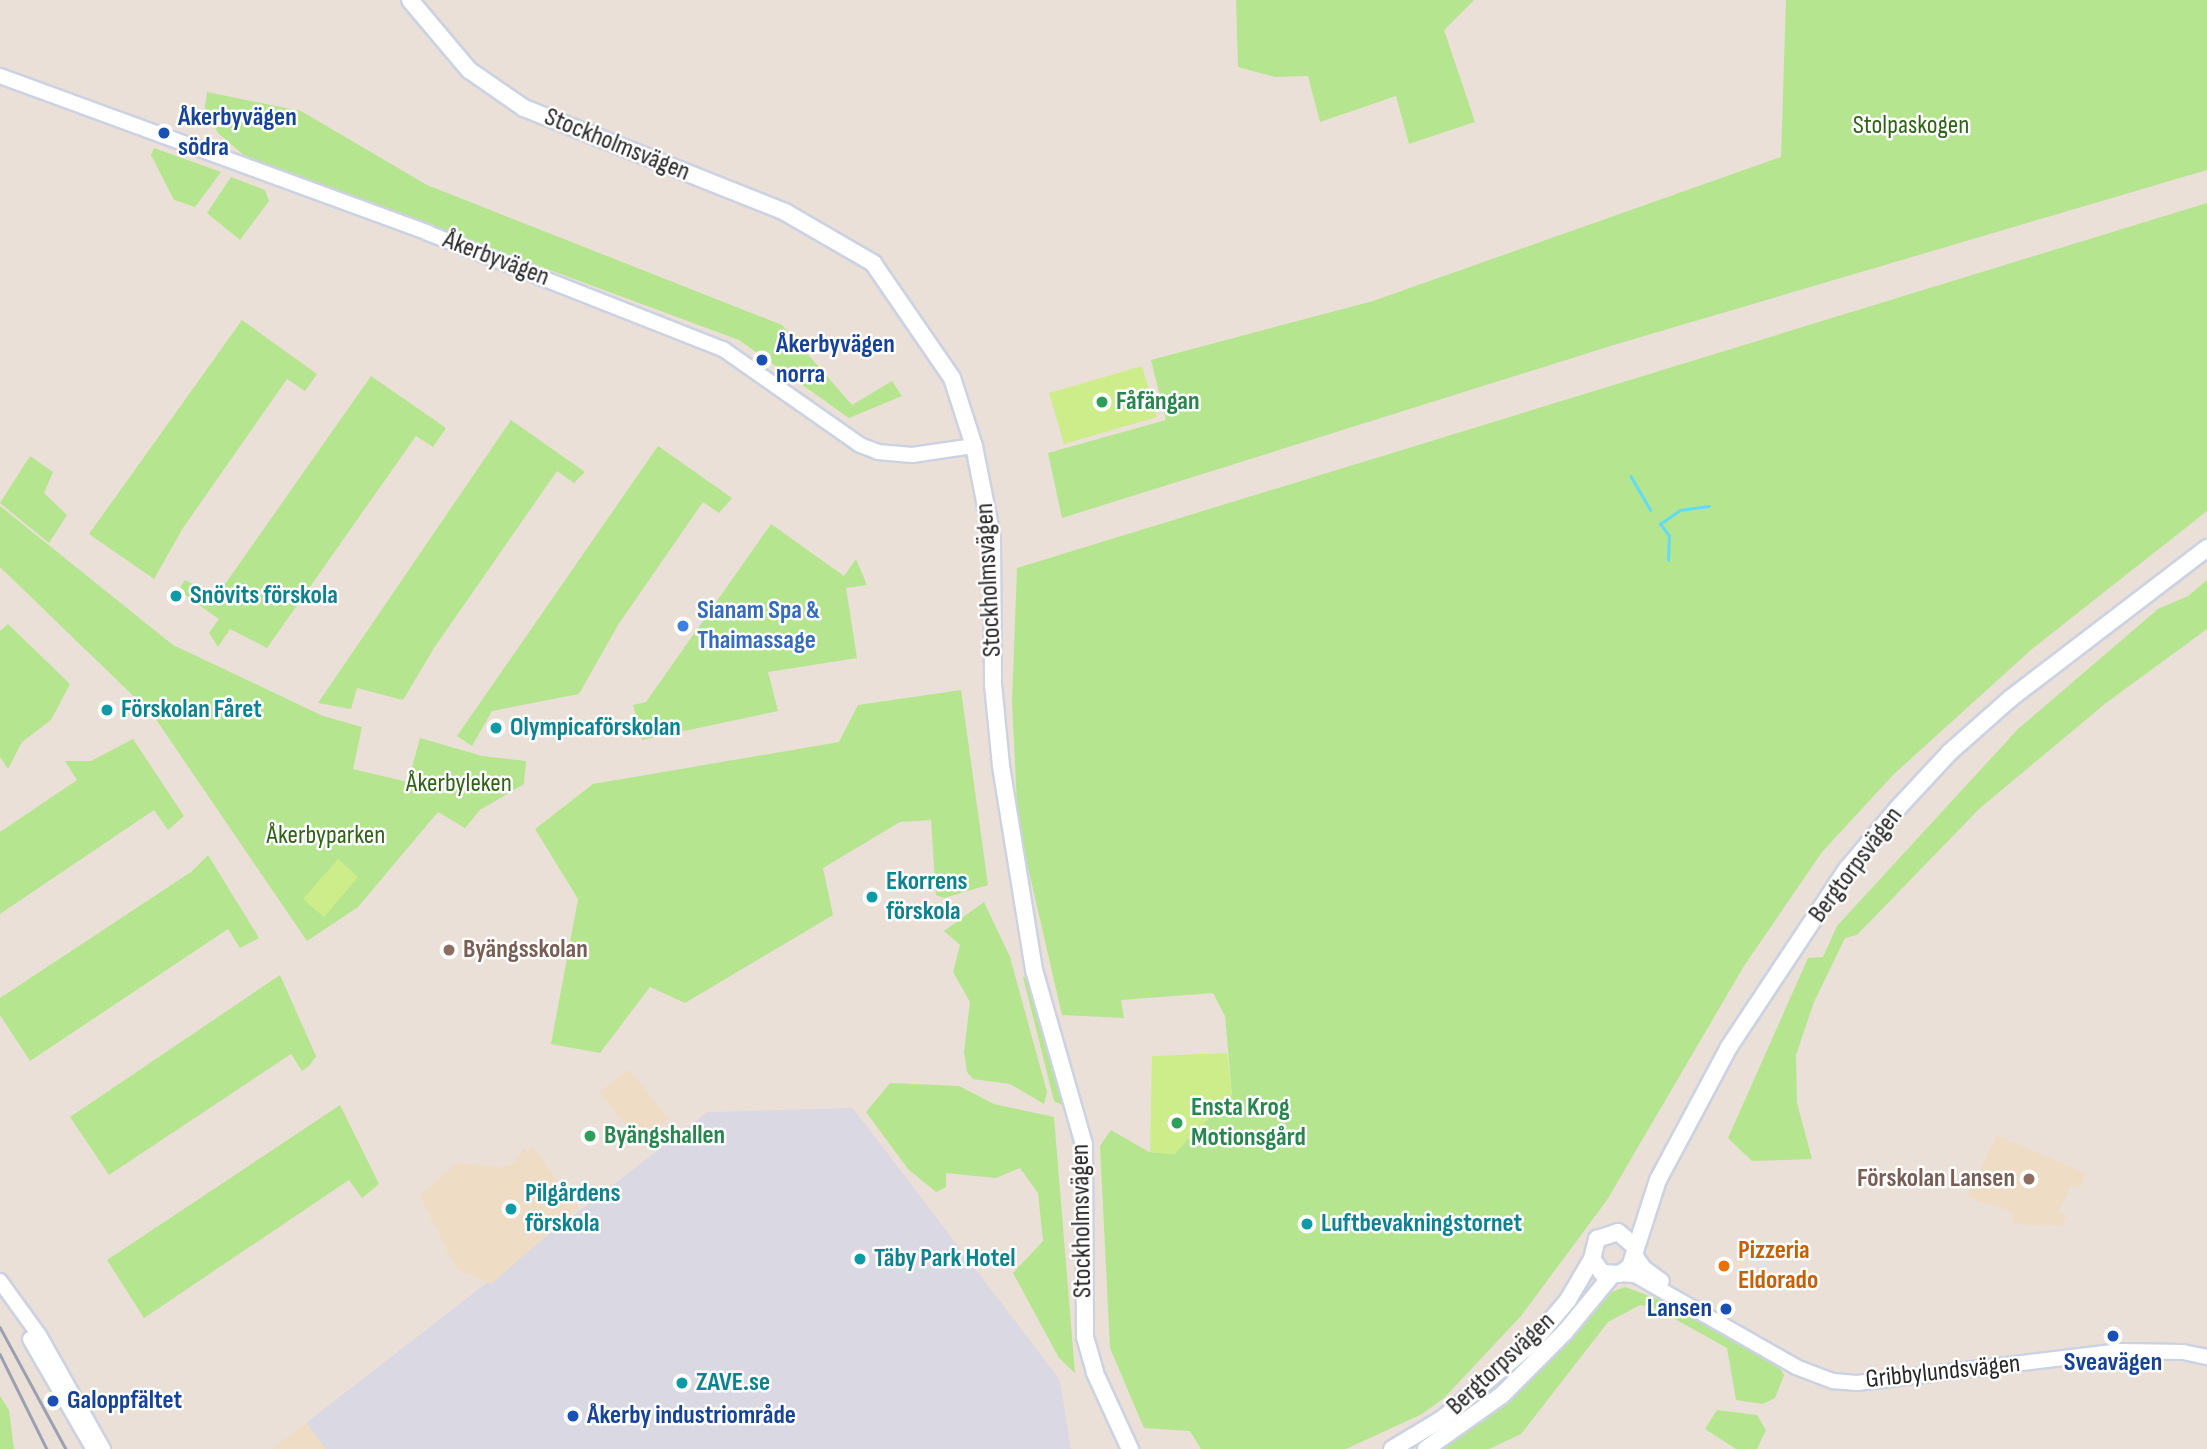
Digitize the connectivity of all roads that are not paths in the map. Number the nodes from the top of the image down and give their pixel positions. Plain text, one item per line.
1 (410, 0) edge
2 (0, 76) edge
3 (974, 446) junction
4 (2207, 538) edge
5 (2207, 548) edge
6 (2125, 610) junction
7 (1658, 1180) junction
8 (1618, 1232) junction
9 (1635, 1251) junction
10 (1592, 1259) junction
11 (1615, 1274) junction
12 (0, 1283) edge
13 (1695, 1309) junction
14 (1565, 1332) junction
15 (2207, 1357) edge
16 (93, 1449) edge
17 (103, 1449) edge
18 (1130, 1449) edge
19 (1392, 1449) edge
20 (1426, 1449) edge

1 - 3 main road, Stockholmsvägen
2 - 3 street, Åkerbyvägen
3 - 18 main road, Stockholmsvägen
4 - 6 main road, Bergtorpsvägen
5 - 6 main road, Bergtorpsvägen
6 - 7 main road, Bergtorpsvägen
7 - 8 main road, Bergtorpsvägen
7 - 9 main road, Bergtorpsvägen
8 - 9 main road
8 - 10 main road, Bergtorpsvägen
9 - 11 main road, Bergtorpsvägen
9 - 13 street, Gribbylundsvägen
10 - 11 main road
10 - 19 main road, Bergtorpsvägen
11 - 13 street, Gribbylundsvägen
11 - 14 main road, Bergtorpsvägen
12 - 16 street
12 - 17 street
13 - 14 street
13 - 15 street, Gribbylundsvägen
14 - 20 main road, Bergtorpsvägen

